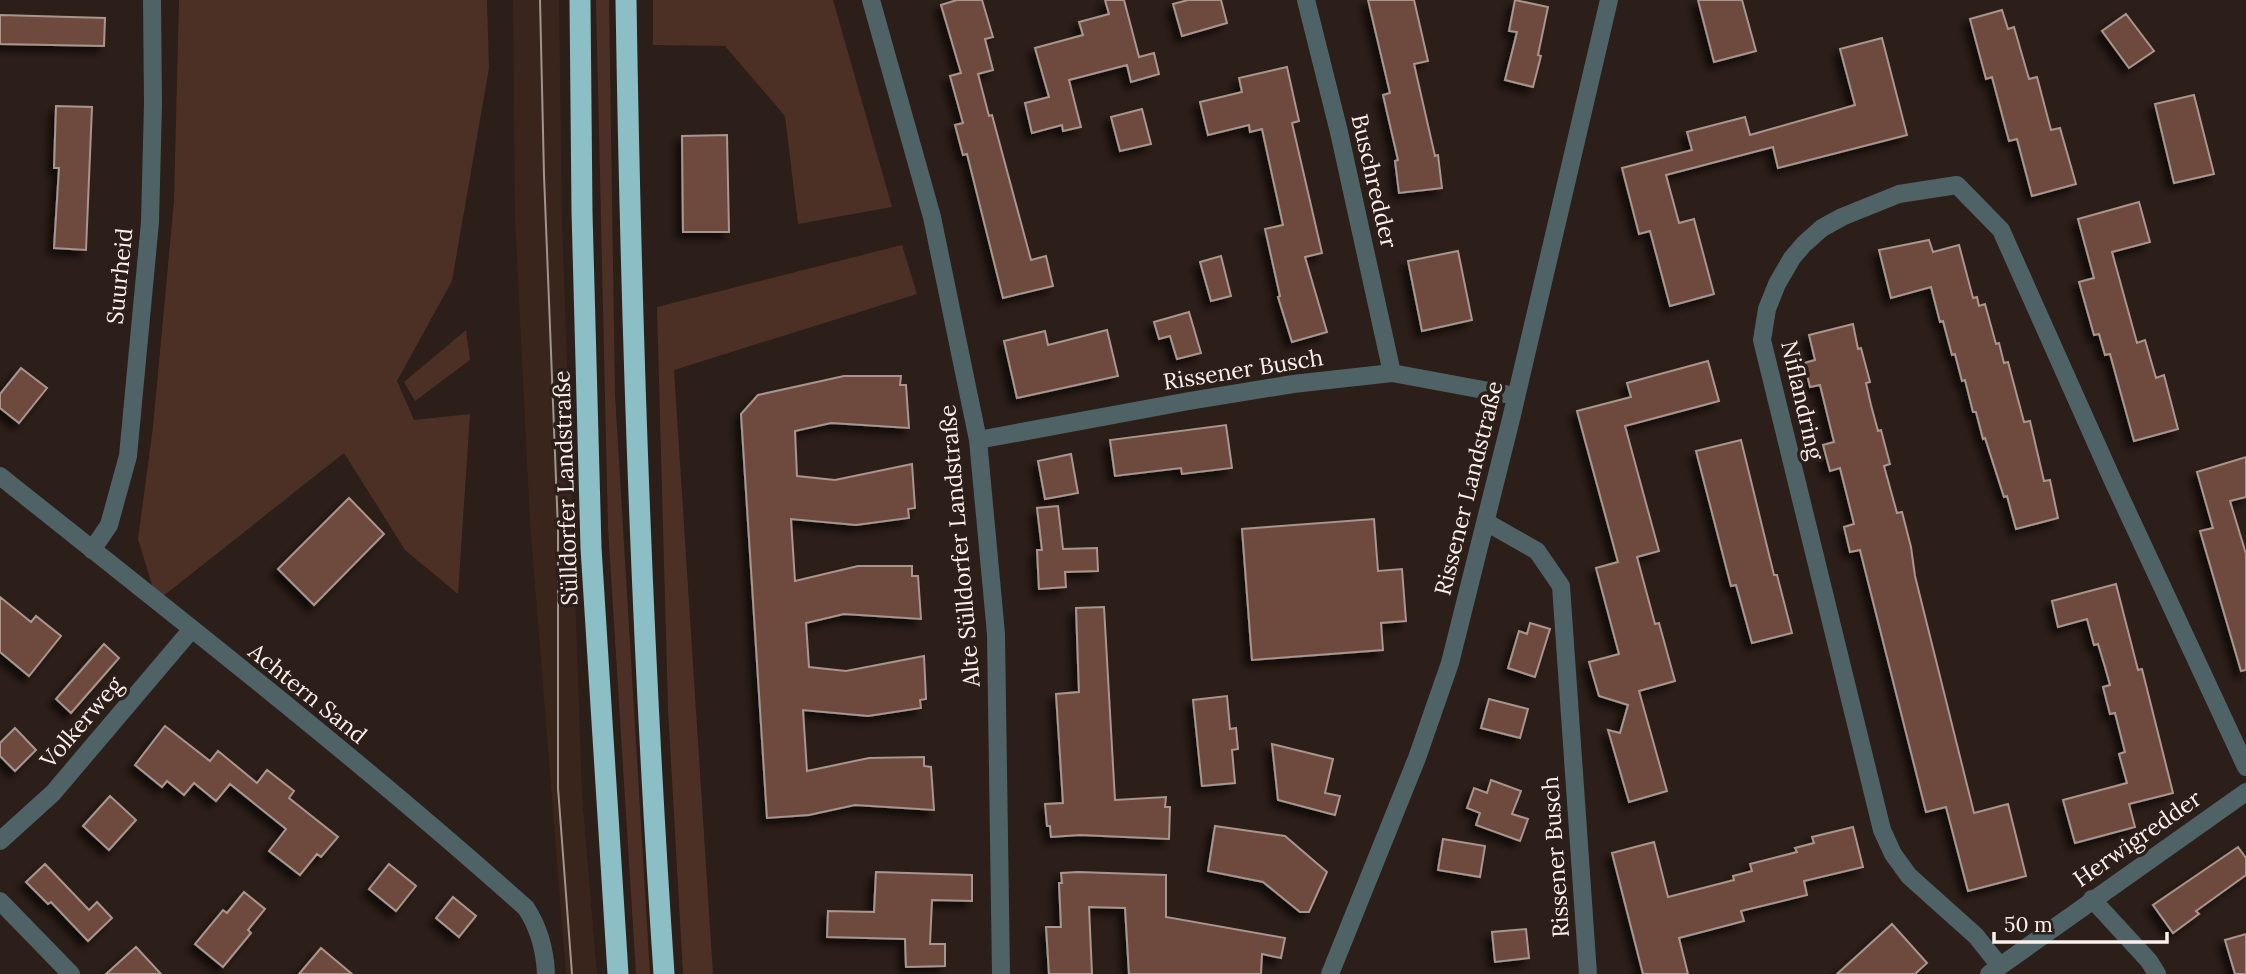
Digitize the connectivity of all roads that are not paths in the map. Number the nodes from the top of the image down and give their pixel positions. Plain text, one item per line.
1 (152, 0) edge
2 (580, 0) edge
3 (626, 0) edge
4 (871, 0) edge
5 (1306, 0) edge
6 (1609, 0) edge
7 (1392, 373) junction
8 (1516, 396) junction
9 (978, 440) junction
10 (0, 476) edge
11 (1486, 522) junction
12 (92, 550) junction
13 (192, 629) junction
14 (2246, 767) edge
15 (2246, 792) edge
16 (0, 841) edge
17 (2092, 899) junction
18 (0, 901) edge
19 (1994, 970) edge
20 (71, 974) edge
21 (546, 974) edge
22 (618, 974) edge
23 (664, 974) edge
24 (1001, 974) edge
25 (1330, 974) edge
26 (1588, 974) edge
27 (2157, 974) edge

1 - 12 street, Suurheid
2 - 22 highway, Sülldorfer Landstraße
3 - 23 highway
4 - 9 street, Alte Sülldorfer Landstraße
5 - 7 street, Buschredder
6 - 8 street, Rissener Landstraße
7 - 8 street, Rissener Busch
7 - 9 street, Rissener Busch
8 - 11 street, Rissener Landstraße
9 - 24 street, Alte Sülldorfer Landstraße
10 - 12 street, Achtern Sand
11 - 25 street, Rissener Landstraße
11 - 26 street, Rissener Busch
12 - 13 street, Achtern Sand
13 - 16 street, Volkerweg
13 - 21 street, Achtern Sand
14 - 19 street, Niflandring
15 - 17 street, Herwigredder
17 - 19 street, Herwigredder
17 - 27 street
18 - 20 street

